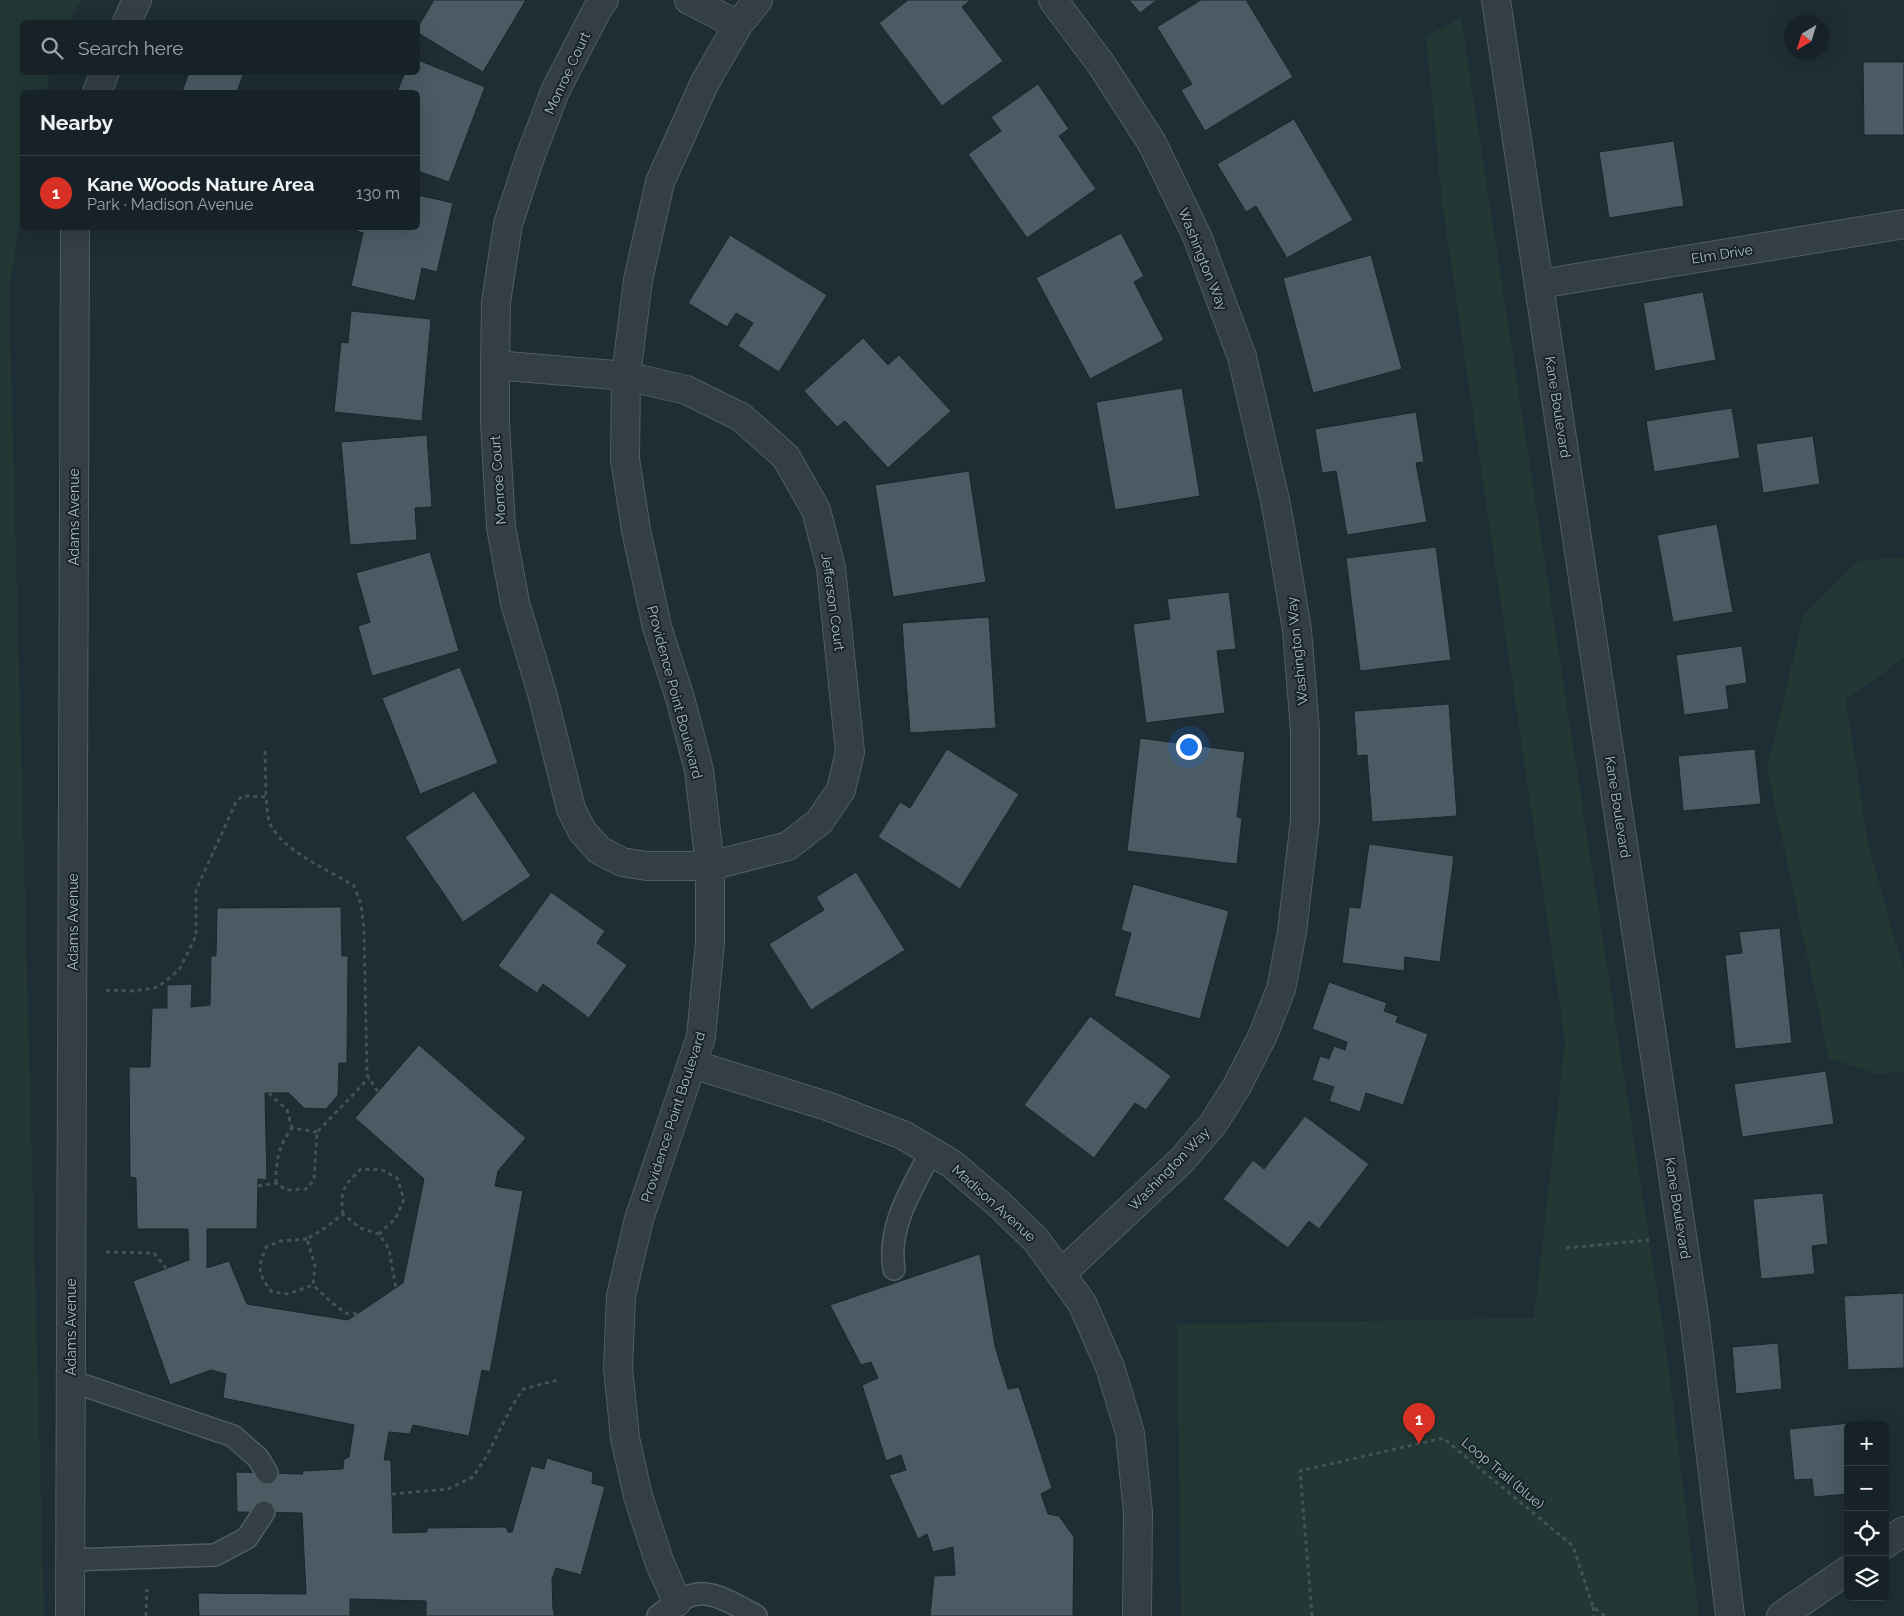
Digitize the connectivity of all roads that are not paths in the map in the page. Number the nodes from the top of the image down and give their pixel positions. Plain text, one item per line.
1 (137, 0) edge
2 (604, 0) edge
3 (689, 0) edge
4 (758, 0) edge
5 (1053, 0) edge
6 (1496, 0) edge
7 (127, 20) edge
8 (738, 25) junction
9 (104, 75) edge
10 (98, 90) edge
11 (1904, 224) edge
12 (75, 230) edge
13 (1540, 284) junction
14 (496, 365) junction
15 (626, 376) junction
16 (710, 866) junction
17 (692, 1064) junction
18 (931, 1152) junction
19 (894, 1269) dead end
20 (1062, 1274) junction
21 (71, 1381) junction
22 (268, 1473) dead end
23 (264, 1512) dead end
24 (1904, 1531) edge
25 (1889, 1541) edge
26 (71, 1560) junction
27 (1844, 1573) edge
28 (667, 1609) edge
29 (70, 1616) edge
30 (756, 1616) edge
31 (1137, 1616) edge
32 (1730, 1616) edge
33 (1781, 1616) edge

1 - 7 street
2 - 14 street, Monroe Court
3 - 8 street
4 - 8 street, Providence Point Boulevard
5 - 20 street, Washington Way
6 - 13 street, Kane Boulevard
8 - 15 street, Providence Point Boulevard
9 - 10 street
11 - 13 street, Elm Drive
12 - 21 street, Adams Avenue
13 - 32 street, Kane Boulevard
14 - 15 street, Jefferson Court
14 - 16 street, Monroe Court
15 - 16 street, Providence Point Boulevard
15 - 16 street, Jefferson Court
16 - 17 street, Providence Point Boulevard
17 - 18 street, Madison Avenue
17 - 28 street, Providence Point Boulevard
18 - 19 lane
18 - 20 street, Madison Avenue
20 - 31 street, Madison Avenue
21 - 22 lane
21 - 26 street, Adams Avenue
23 - 26 lane
24 - 25 street
26 - 29 street, Adams Avenue
27 - 33 street
28 - 30 lane

